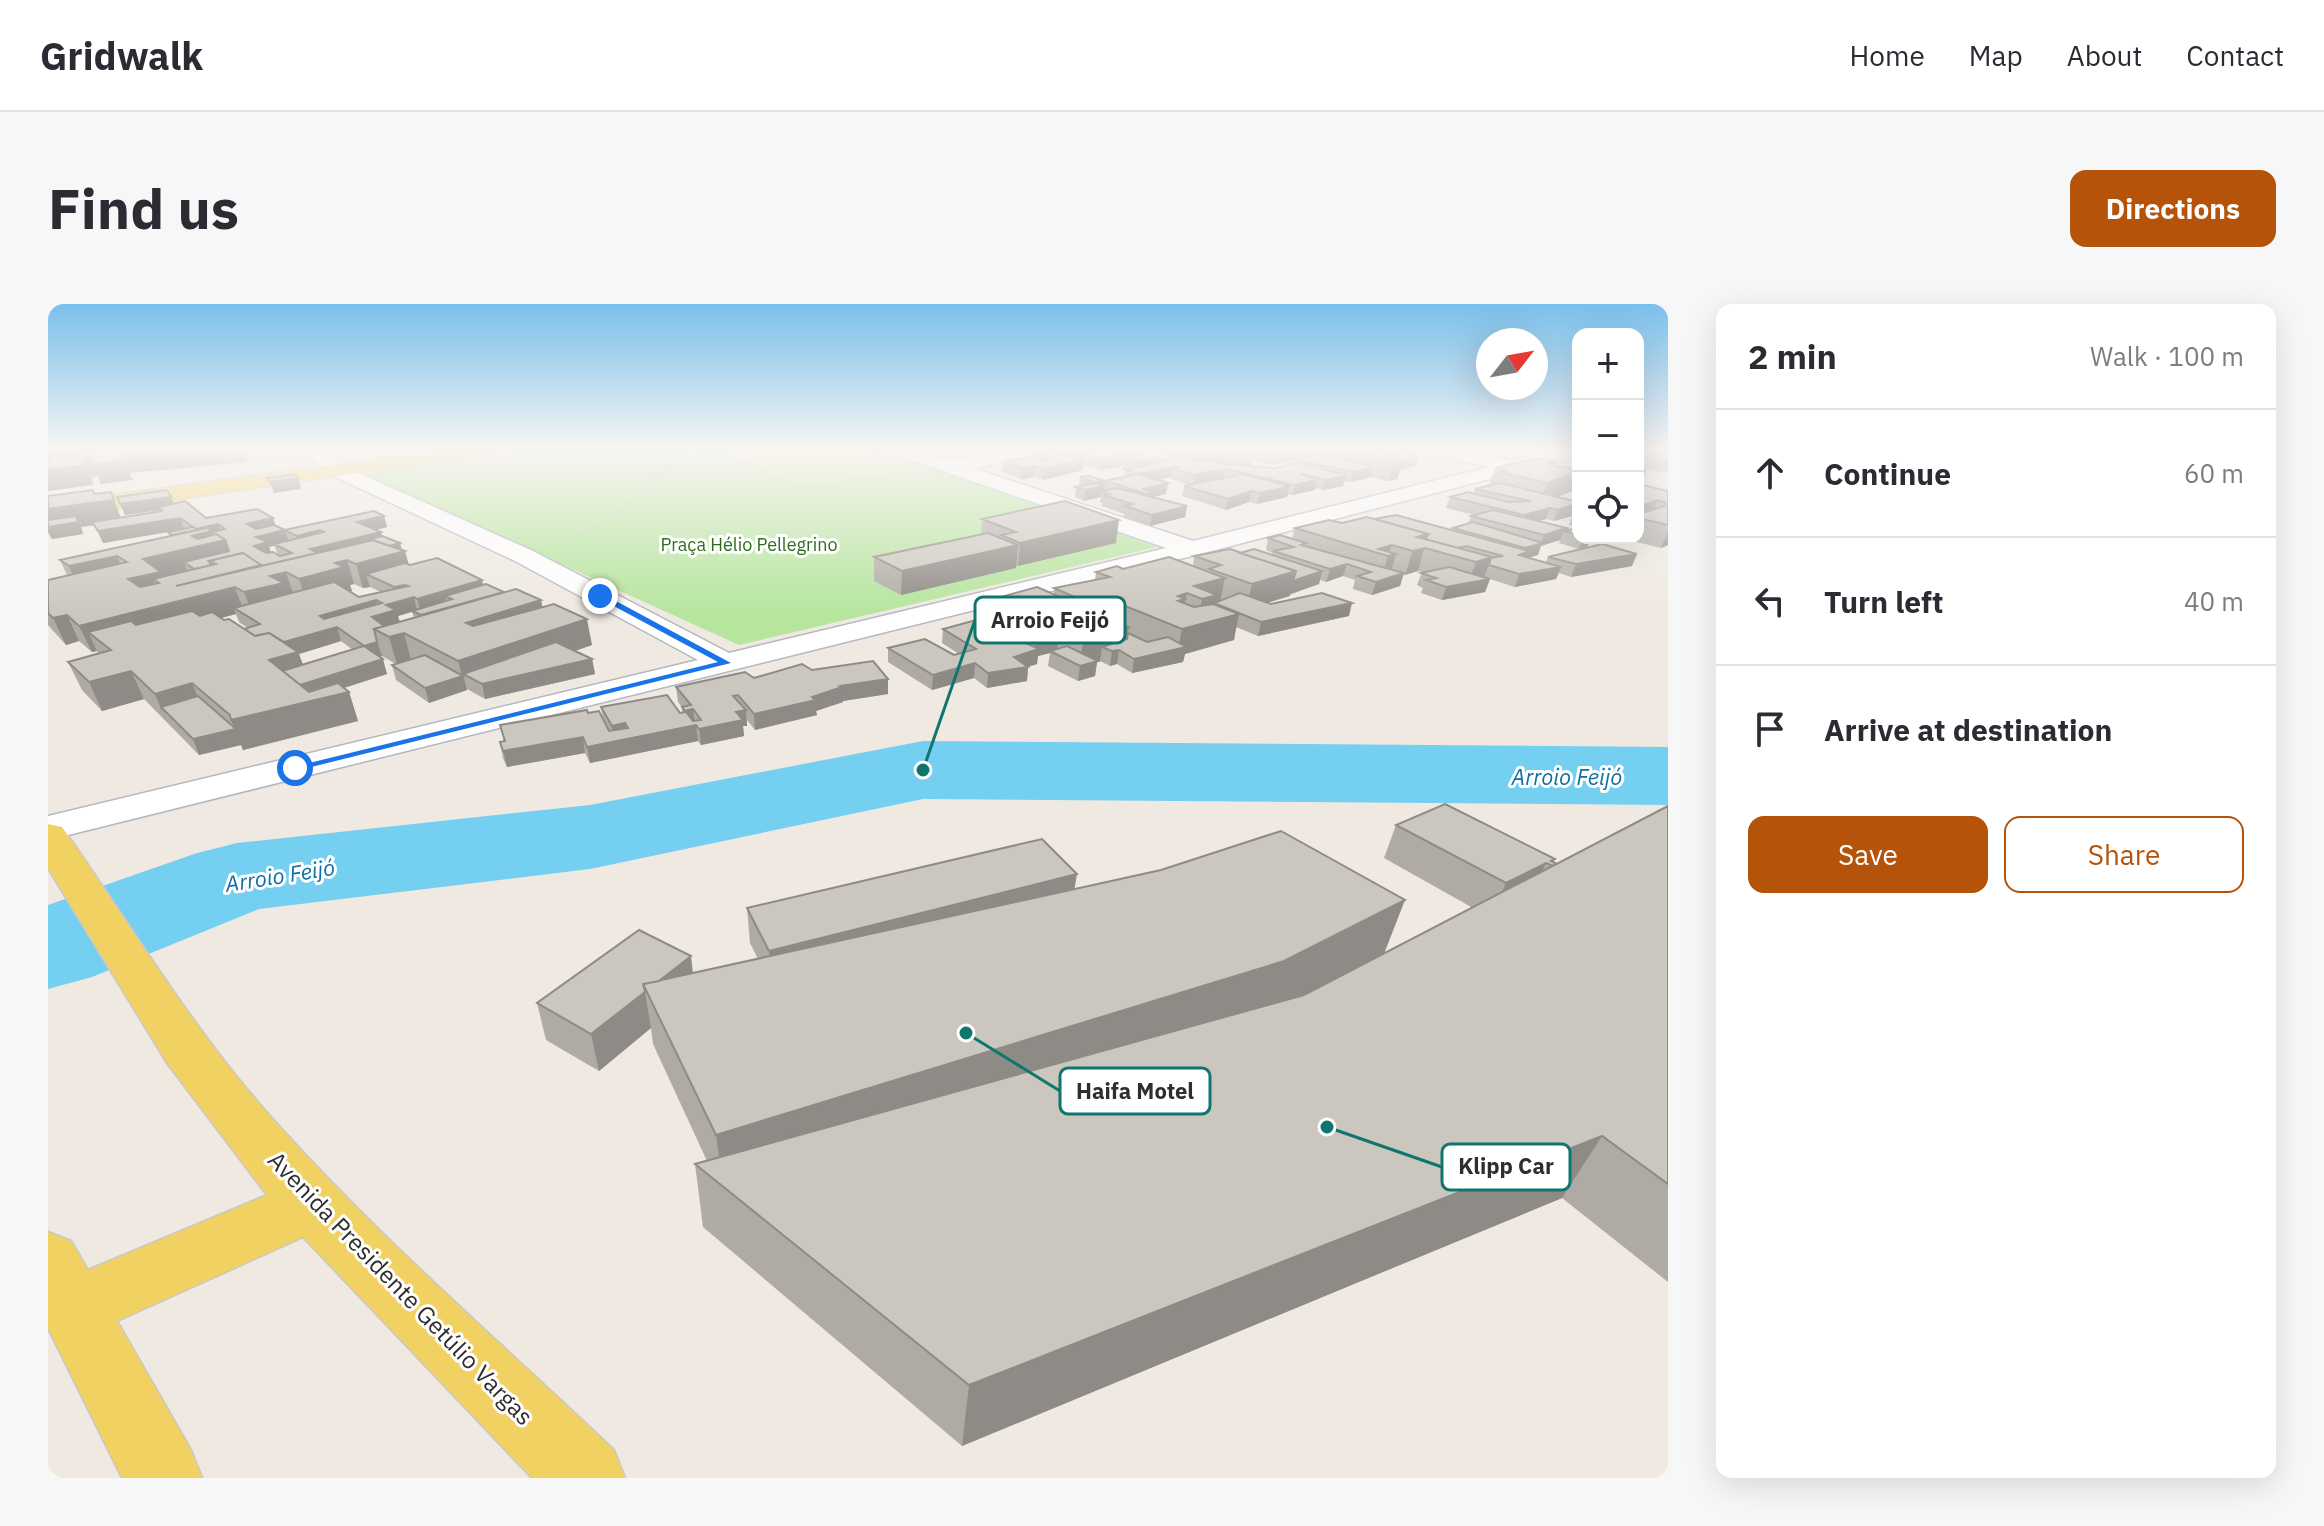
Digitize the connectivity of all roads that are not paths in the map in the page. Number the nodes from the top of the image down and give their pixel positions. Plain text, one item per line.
1 (92, 503) edge
2 (413, 503) edge
3 (1054, 503) edge
4 (1373, 503) edge
5 (48, 511) edge
6 (1192, 549) junction
7 (726, 663) junction
8 (54, 842) edge
9 (313, 1204) junction
10 (61, 1284) edge
11 (163, 1478) edge
12 (586, 1478) edge

1 - 5 main road
2 - 7 street
3 - 6 street
4 - 6 street
6 - 7 street
7 - 8 street
8 - 9 main road, Avenida Presidente Getúlio Vargas
9 - 10 main road
9 - 12 main road, Avenida Presidente Getúlio Vargas
10 - 11 main road

